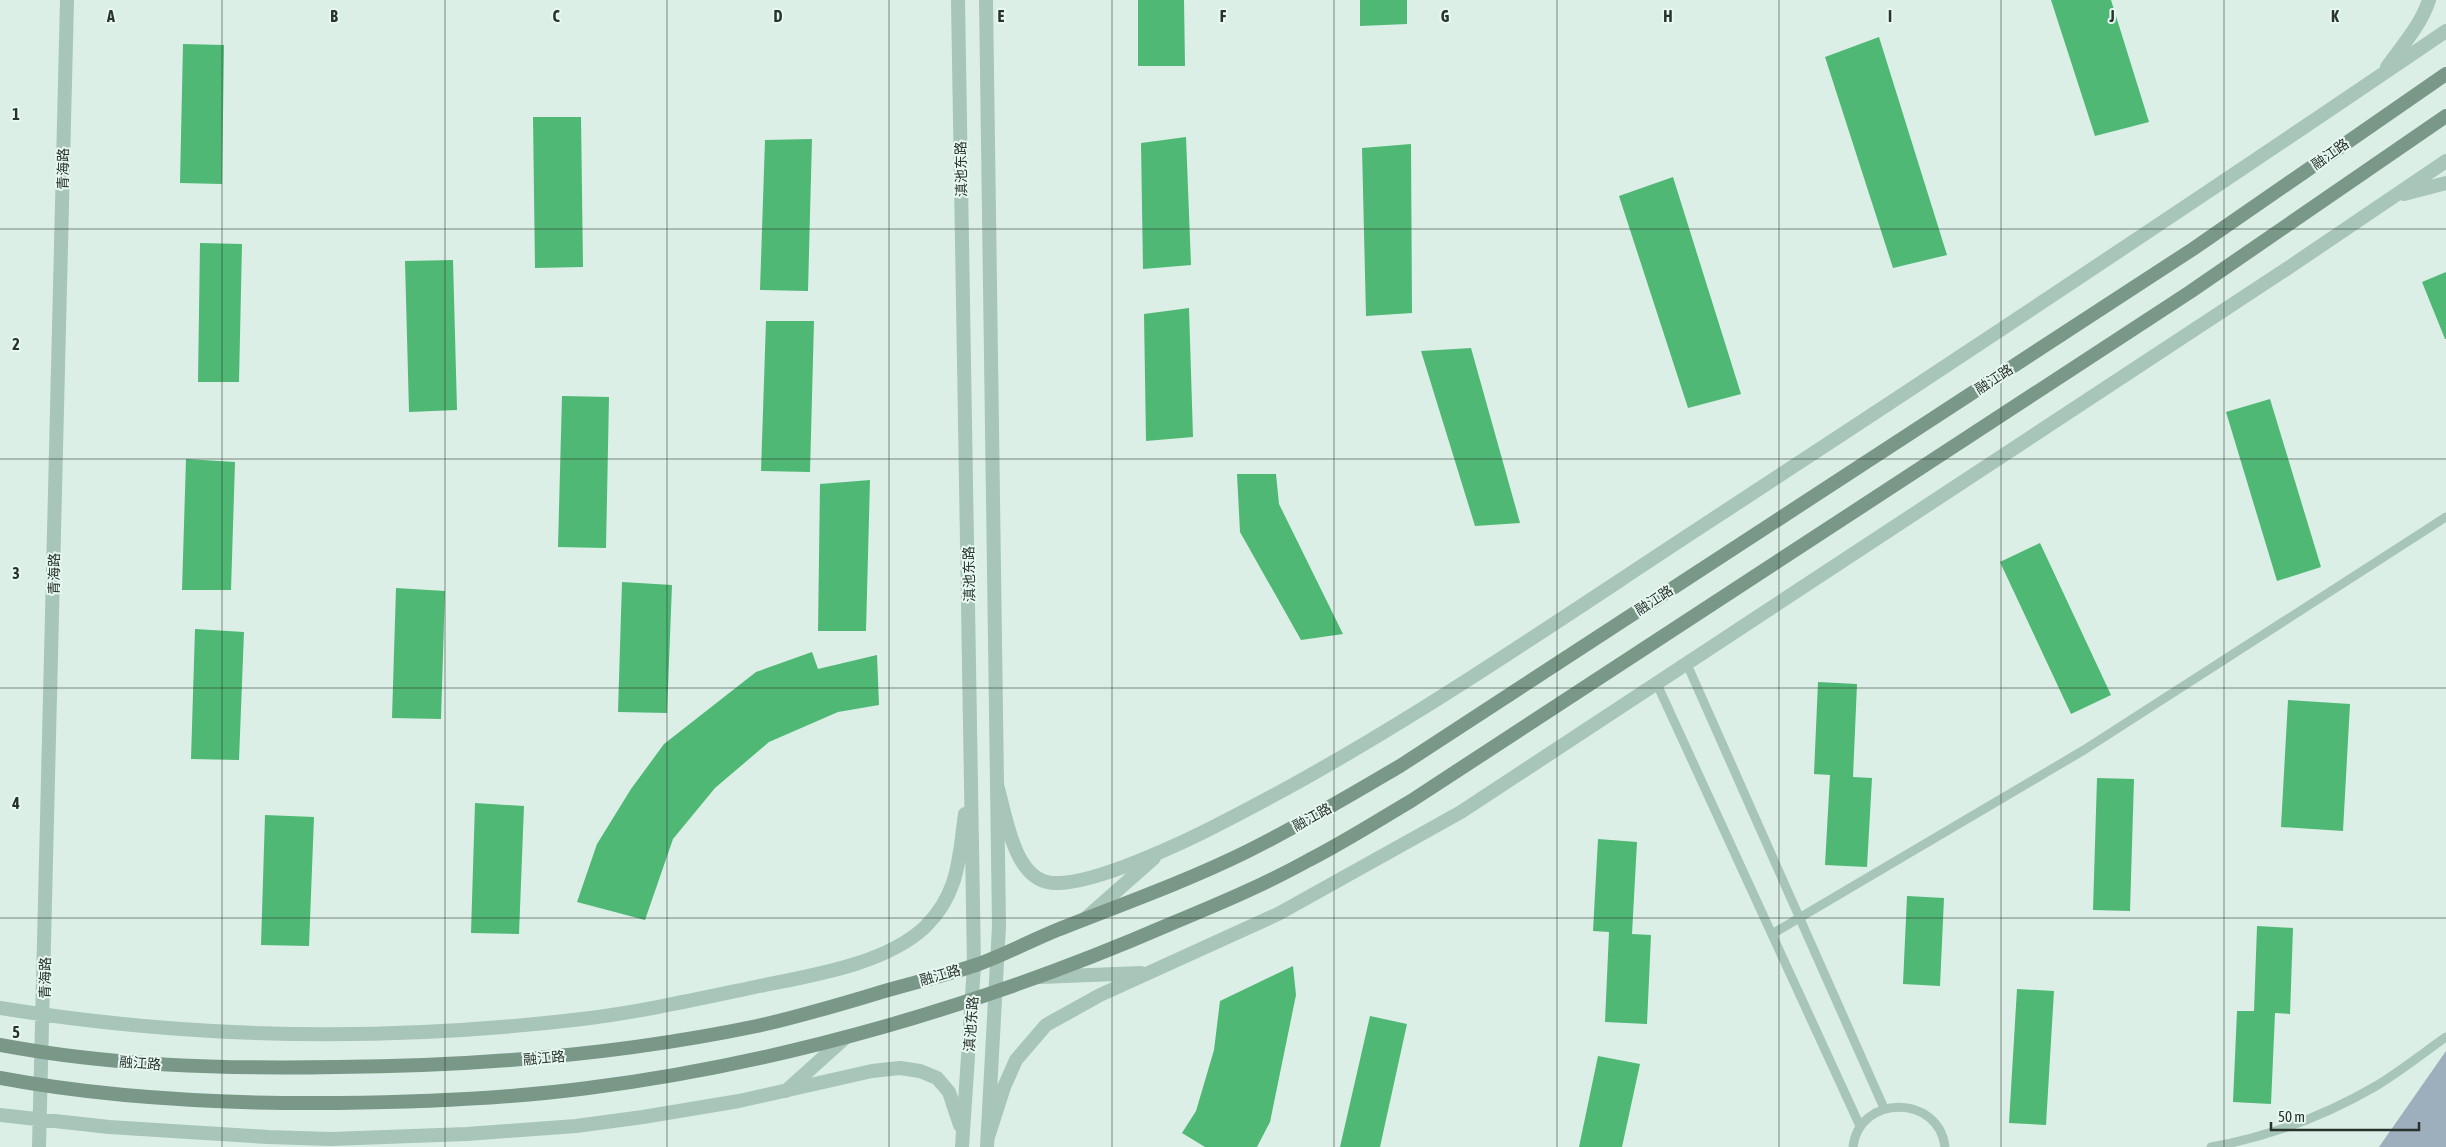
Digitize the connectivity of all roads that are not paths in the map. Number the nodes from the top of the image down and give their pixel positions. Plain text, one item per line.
1 (67, 0) edge
2 (958, 0) edge
3 (986, 0) edge
4 (2429, 0) edge
5 (2446, 31) edge
6 (2446, 74) edge
7 (2381, 76) junction
8 (2446, 116) edge
9 (2446, 161) edge
10 (2446, 183) edge
11 (2393, 197) junction
12 (2446, 517) edge
13 (1686, 662) junction
14 (1656, 682) junction
15 (972, 769) junction
16 (997, 785) junction
17 (1162, 851) junction
18 (1800, 919) junction
19 (1083, 920) junction
20 (1772, 934) junction
21 (998, 956) junction
22 (974, 966) junction
23 (1150, 973) junction
24 (1037, 977) junction
25 (997, 991) junction
26 (973, 999) junction
27 (3, 1010) edge
28 (44, 1016) junction
29 (846, 1037) junction
30 (2446, 1038) edge
31 (0, 1045) edge
32 (43, 1053) junction
33 (0, 1078) edge
34 (39, 1085) junction
35 (785, 1091) junction
36 (1884, 1108) junction
37 (0, 1115) edge
38 (39, 1119) junction
39 (1860, 1126) junction
40 (963, 1132) junction
41 (988, 1142) edge
42 (39, 1147) edge
43 (962, 1147) edge
44 (1853, 1147) edge
45 (1944, 1147) edge
46 (2211, 1147) edge

1 - 28 street, 青海路
2 - 15 street, 滇池东路
3 - 16 street, 滇池东路
4 - 7 street
5 - 7 street
6 - 19 main road, 融江路
7 - 17 street
8 - 24 main road
9 - 11 street
10 - 11 street
11 - 13 street
12 - 18 lane
13 - 14 street
13 - 18 lane
14 - 20 lane
14 - 23 street
15 - 22 street, 滇池东路
15 - 28 street
16 - 17 street
16 - 21 street, 滇池东路
17 - 19 street
18 - 20 lane
18 - 36 lane
19 - 21 main road, 融江路
20 - 39 lane
21 - 22 main road, 融江路
21 - 25 street, 滇池东路
22 - 26 street, 滇池东路
22 - 32 main road, 融江路
23 - 24 street
23 - 41 street
24 - 25 main road
25 - 26 main road
25 - 41 street, 滇池东路
26 - 29 main road
26 - 40 street, 滇池东路
27 - 28 street
28 - 32 street, 青海路
29 - 34 main road
29 - 35 street
30 - 46 lane
31 - 32 main road, 融江路
32 - 34 street, 青海路
33 - 34 main road
34 - 38 street, 青海路
35 - 38 street
35 - 40 street
36 - 39 lane
36 - 45 lane
37 - 38 street
38 - 42 street, 青海路
39 - 44 lane
40 - 43 street, 滇池东路

